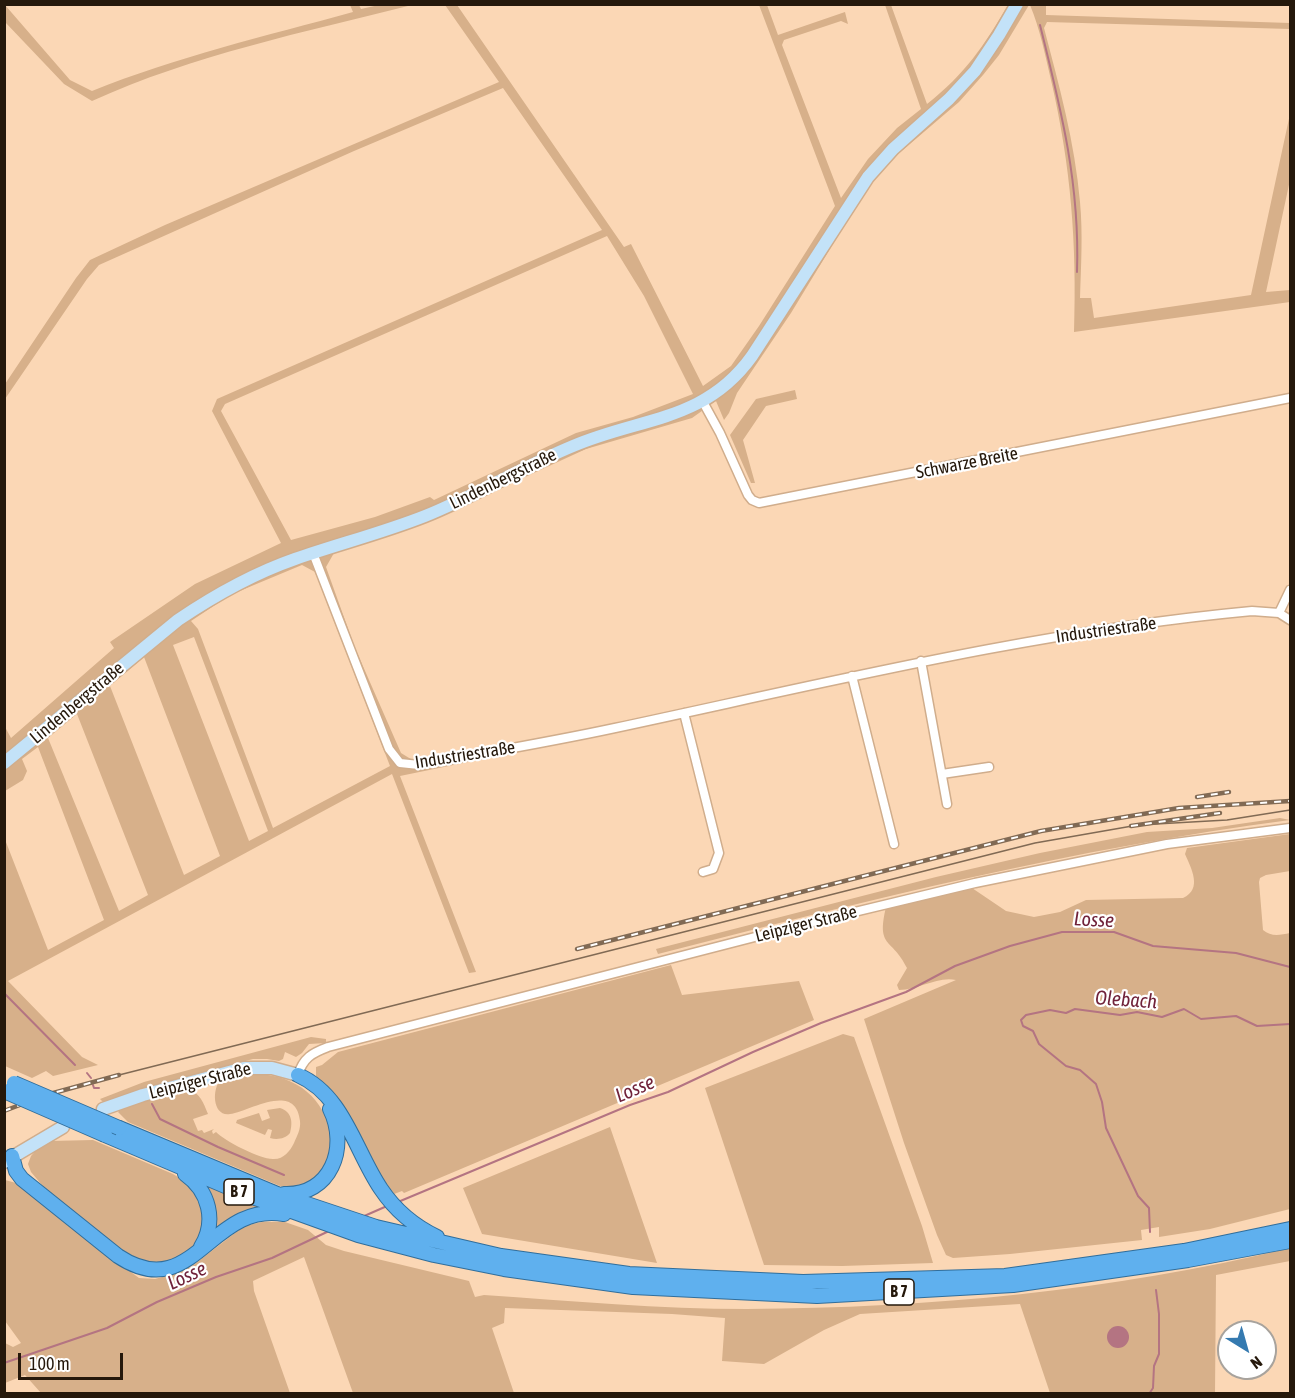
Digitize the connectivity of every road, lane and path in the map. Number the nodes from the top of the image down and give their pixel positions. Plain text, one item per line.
1 (1017, 4) edge
2 (1290, 398) edge
3 (704, 402) junction
4 (313, 553) junction
5 (1290, 590) edge
6 (1279, 613) junction
7 (1290, 620) edge
8 (921, 661) junction
9 (852, 676) junction
10 (684, 713) junction
11 (4, 763) edge
12 (989, 767) dead end
13 (942, 774) junction
14 (947, 804) dead end
15 (1290, 828) edge
16 (894, 844) dead end
17 (703, 872) dead end
18 (298, 1075) junction
19 (8, 1084) edge
20 (103, 1109) dead end
21 (63, 1127) dead end
22 (8, 1159) edge
23 (168, 1163) junction
24 (4, 1174) edge
25 (22, 1179) junction
26 (39, 1192) junction
27 (276, 1194) junction
28 (315, 1221) junction
29 (1290, 1229) edge
30 (1290, 1241) edge
31 (460, 1248) junction
32 (194, 1254) junction

1 - 3 main road, Lindenbergstraße
2 - 3 street, Schwarze Breite
3 - 4 main road, Lindenbergstraße
4 - 10 street, Industriestraße
4 - 11 main road, Lindenbergstraße
5 - 6 street
6 - 7 street, Industriestraße
6 - 8 street, Industriestraße
8 - 9 street, Industriestraße
8 - 13 street
9 - 10 street, Industriestraße
9 - 16 street
10 - 17 street
12 - 13 street
13 - 14 street
15 - 18 street, Leipziger Straße
18 - 20 main road, Leipziger Straße
18 - 27 highway
18 - 31 highway
19 - 23 highway, B 7, bridge
19 - 27 highway, B 7, bridge
21 - 22 main road
22 - 25 highway
22 - 26 highway
23 - 28 highway, B 7
23 - 32 highway
24 - 25 highway
25 - 26 highway
26 - 32 highway
27 - 31 highway, B 7
28 - 30 highway, B 7
28 - 32 highway
29 - 31 highway, B 7

